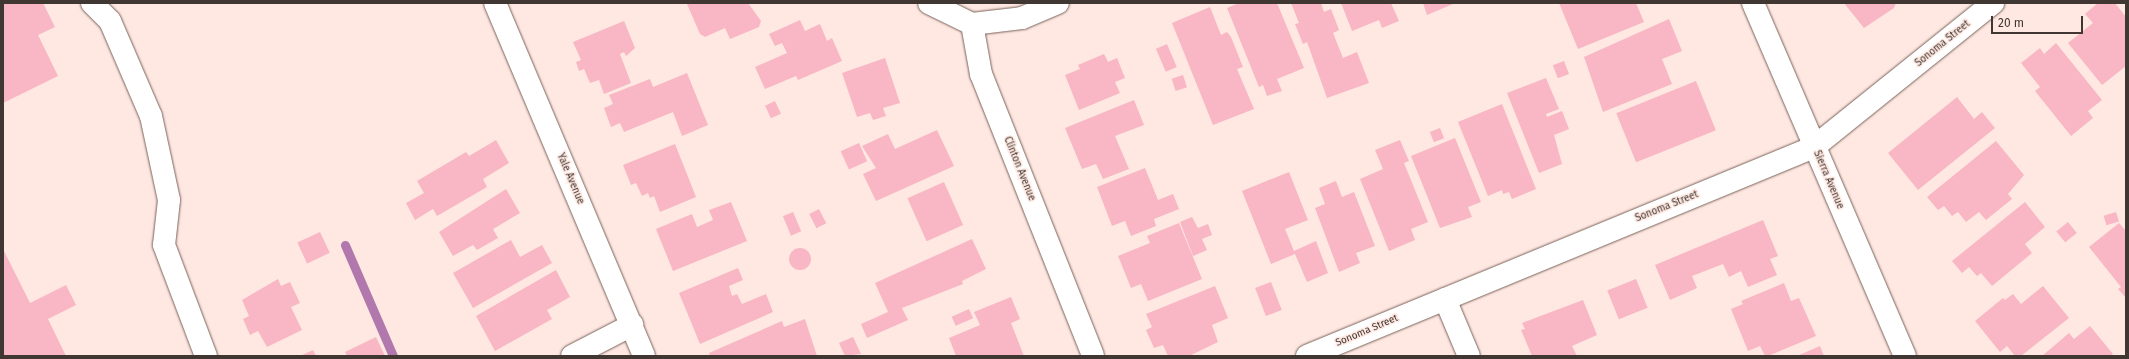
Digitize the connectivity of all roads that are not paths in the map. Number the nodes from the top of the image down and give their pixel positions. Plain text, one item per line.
1 (92, 3) edge
2 (495, 3) edge
3 (929, 3) edge
4 (1058, 3) edge
5 (1753, 3) edge
6 (1993, 3) edge
7 (972, 24) junction
8 (1814, 147) junction
9 (1445, 299) junction
10 (632, 325) junction
11 (206, 356) edge
12 (572, 356) edge
13 (644, 356) edge
14 (1093, 356) edge
15 (1307, 356) edge
16 (1469, 356) edge
17 (1904, 356) edge

1 - 11 street
2 - 10 street, Yale Avenue
3 - 7 street
4 - 7 street
5 - 8 street, Sierra Avenue
6 - 8 street, Sonoma Street
7 - 14 street, Clinton Avenue
8 - 9 street, Sonoma Street
8 - 17 street, Sierra Avenue
9 - 15 street, Sonoma Street
9 - 16 street
10 - 12 street
10 - 13 street, Yale Avenue

